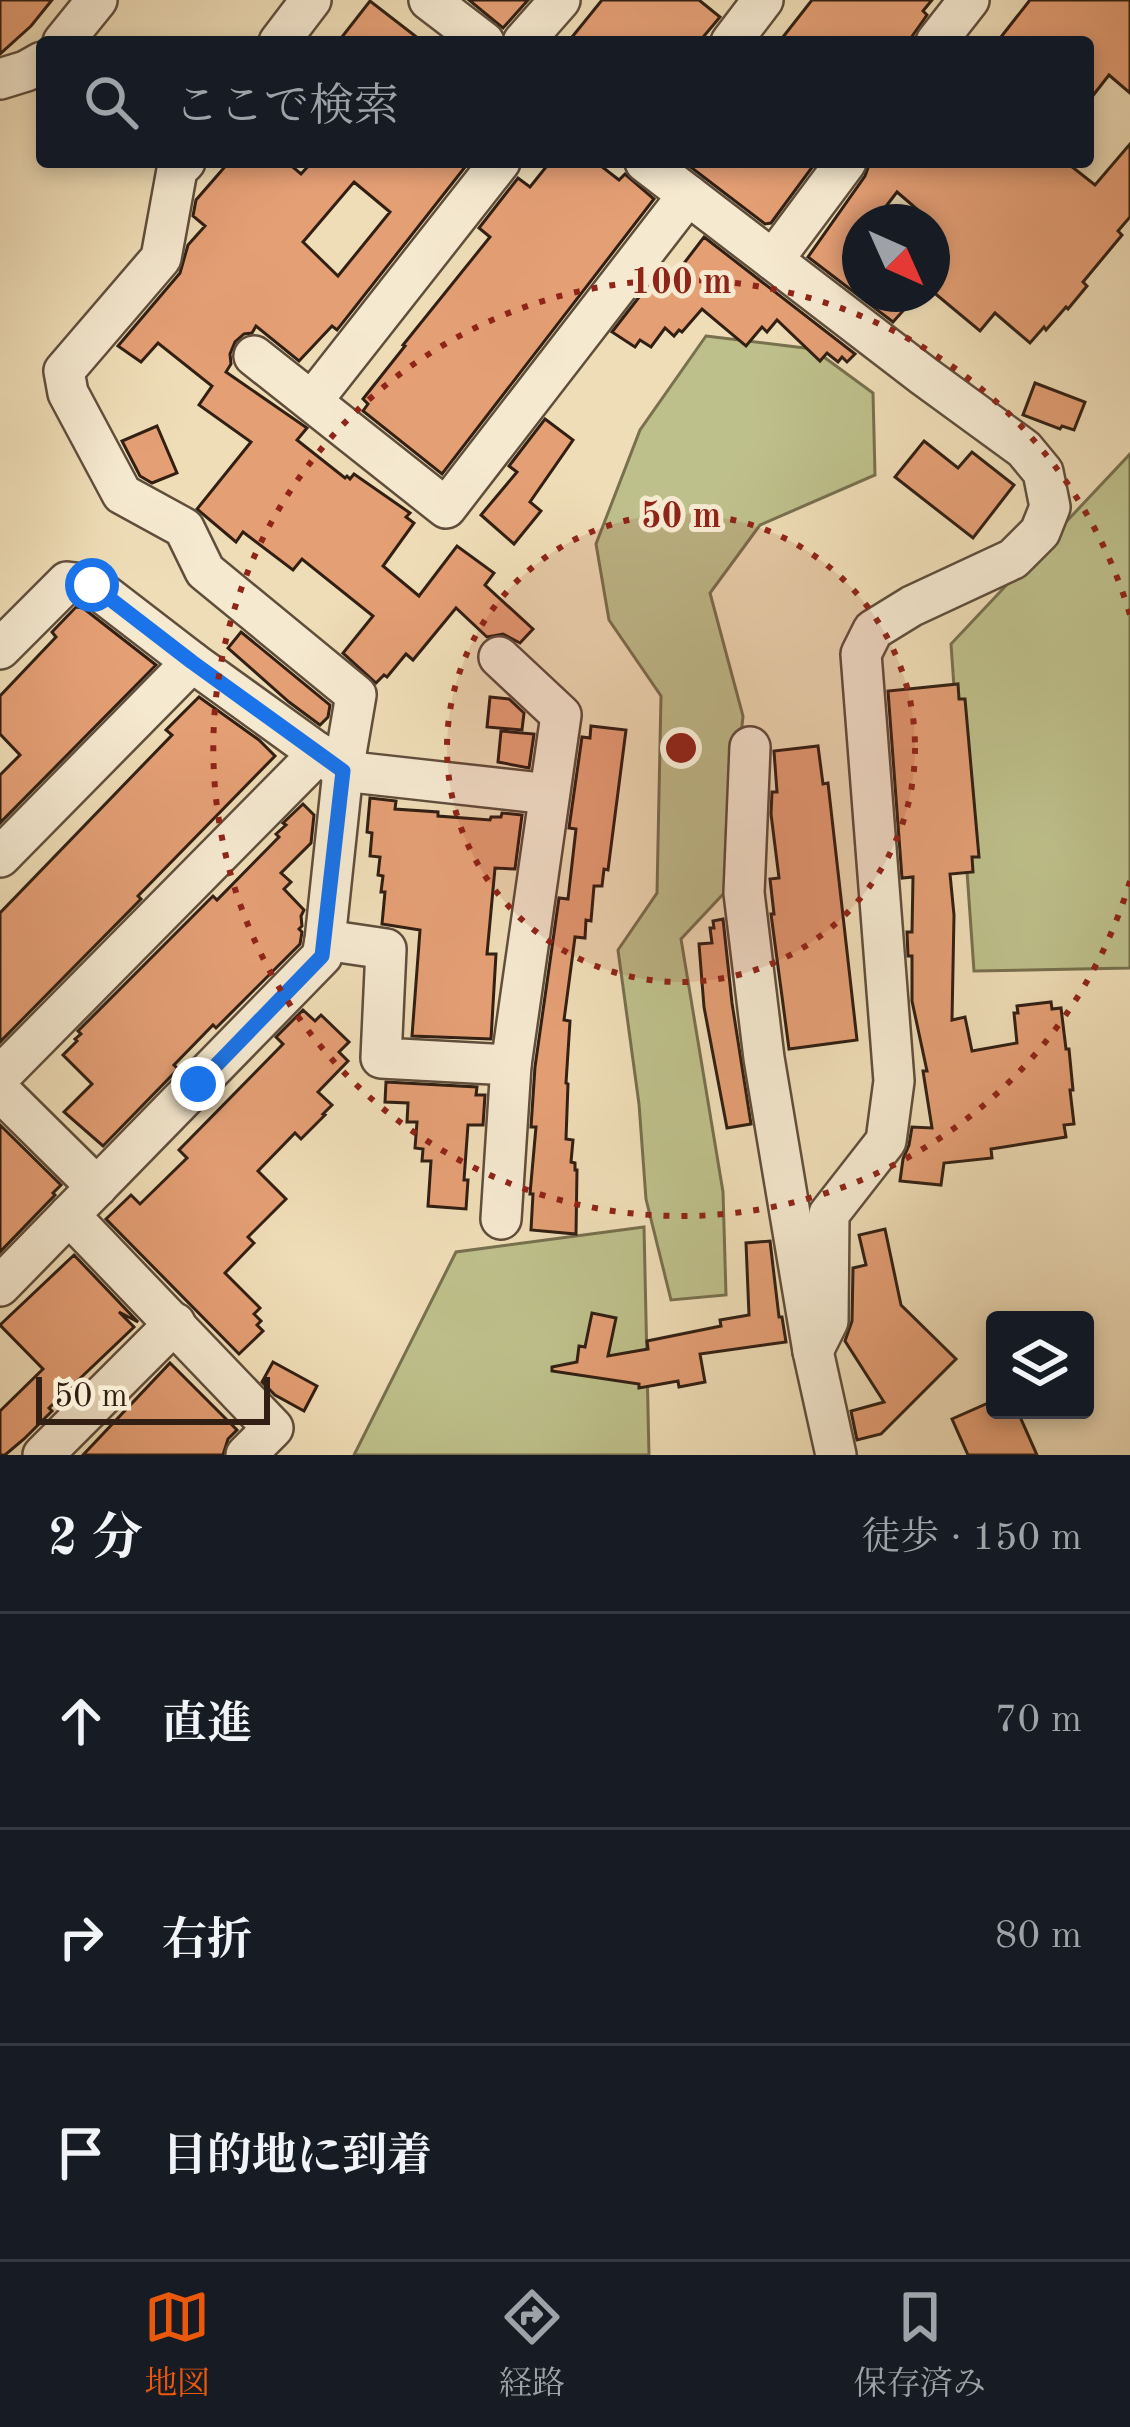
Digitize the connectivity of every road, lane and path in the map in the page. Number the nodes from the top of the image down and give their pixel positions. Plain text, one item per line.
1 (97, 0) edge
2 (310, 0) edge
3 (429, 0) edge
4 (560, 0) edge
5 (763, 0) edge
6 (969, 0) edge
7 (68, 36) edge
8 (283, 36) edge
9 (476, 36) edge
10 (528, 36) edge
11 (736, 36) edge
12 (941, 36) edge
13 (36, 65) edge
14 (0, 79) edge
15 (179, 168) edge
16 (495, 168) edge
17 (653, 168) edge
18 (841, 168) edge
19 (688, 195) junction
20 (772, 260) junction
21 (254, 356) dead end
22 (312, 401) junction
23 (0, 650) edge
24 (499, 657) dead end
25 (192, 662) junction
26 (750, 747) dead end
27 (331, 762) junction
28 (548, 794) junction
29 (0, 856) edge
30 (325, 940) junction
31 (511, 1065) junction
32 (0, 1076) edge
33 (0, 1091) edge
34 (83, 1201) junction
35 (501, 1219) dead end
36 (0, 1286) edge
37 (175, 1323) junction
38 (813, 1352) junction
39 (44, 1455) edge
40 (246, 1455) edge
41 (836, 1455) edge

1 - 7 street
2 - 8 street
3 - 9 street
4 - 10 street
5 - 11 street
6 - 12 street
13 - 14 street
15 - 27 street
16 - 22 street
17 - 19 street
18 - 20 street
19 - 20 street
19 - 22 street
20 - 38 street
21 - 22 street
23 - 25 street
24 - 28 street
25 - 27 street
25 - 29 street
26 - 38 street
27 - 28 street
27 - 30 street
27 - 32 street
28 - 31 street
30 - 31 street
30 - 34 street
31 - 35 street
33 - 34 street
34 - 36 street
34 - 37 street
37 - 39 street
37 - 40 street
38 - 41 street

